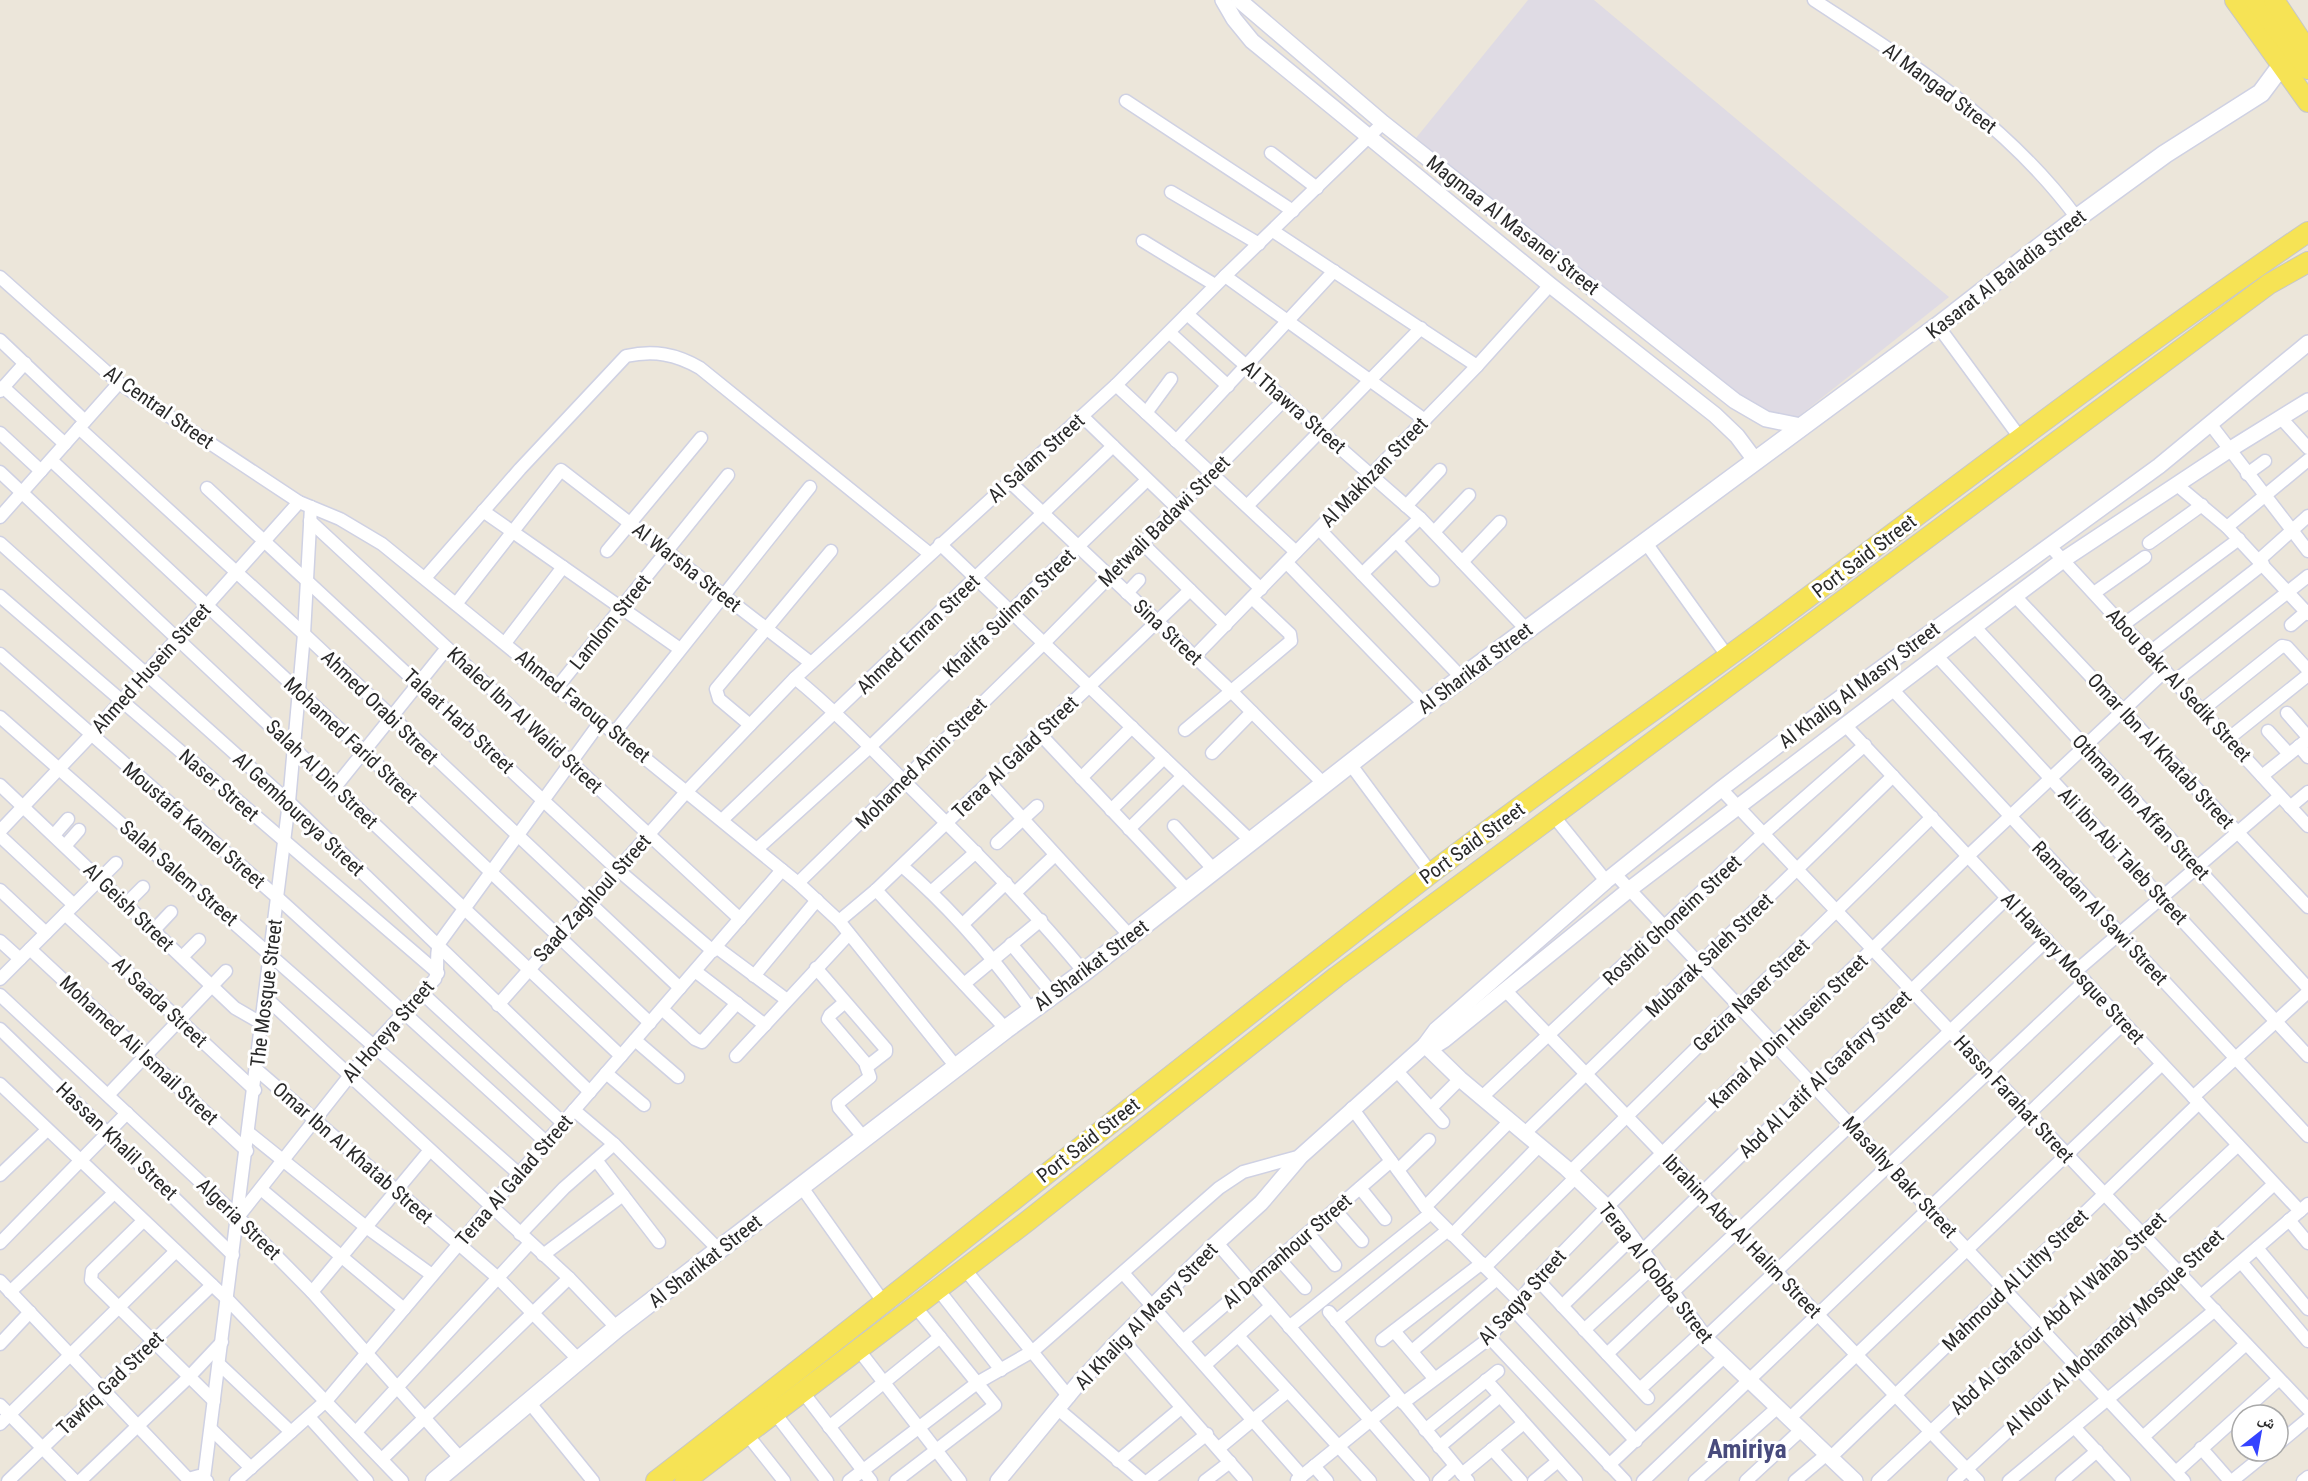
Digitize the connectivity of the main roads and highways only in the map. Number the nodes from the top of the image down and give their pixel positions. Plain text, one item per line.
1 (2235, 0) edge
2 (2255, 0) edge
3 (2274, 0) edge
4 (2299, 48) edge
5 (2281, 66) junction
6 (2308, 69) edge
7 (2261, 93) junction
8 (2303, 96) edge
9 (2308, 232) edge
10 (2308, 262) edge
11 (2150, 341) junction
12 (2168, 359) junction
13 (2121, 361) junction
14 (2141, 380) junction
15 (1755, 460) joint
16 (1029, 1186) junction
17 (1050, 1202) junction
18 (1003, 1207) junction
19 (1025, 1223) junction
20 (435, 1481) edge
21 (656, 1481) edge
22 (685, 1481) edge

1 - 5 main road
2 - 4 main road
3 - 4 main road
4 - 6 main road
5 - 7 main road, Kasarat Al Baladia Street
5 - 8 main road
7 - 8 main road, Kasarat Al Baladia Street
7 - 15 main road, Kasarat Al Baladia Street
9 - 11 main road, Port Said Street
10 - 12 main road, Port Said Street
11 - 12 main road
11 - 13 main road, Port Said Street
12 - 14 main road, Port Said Street
13 - 14 main road
13 - 16 main road, Port Said Street
14 - 17 main road, Port Said Street
15 - 20 main road, Al Sharikat Street
16 - 17 main road
16 - 18 main road, Port Said Street
17 - 19 main road, Port Said Street
18 - 19 main road
18 - 21 main road, Port Said Street
19 - 22 main road, Port Said Street

